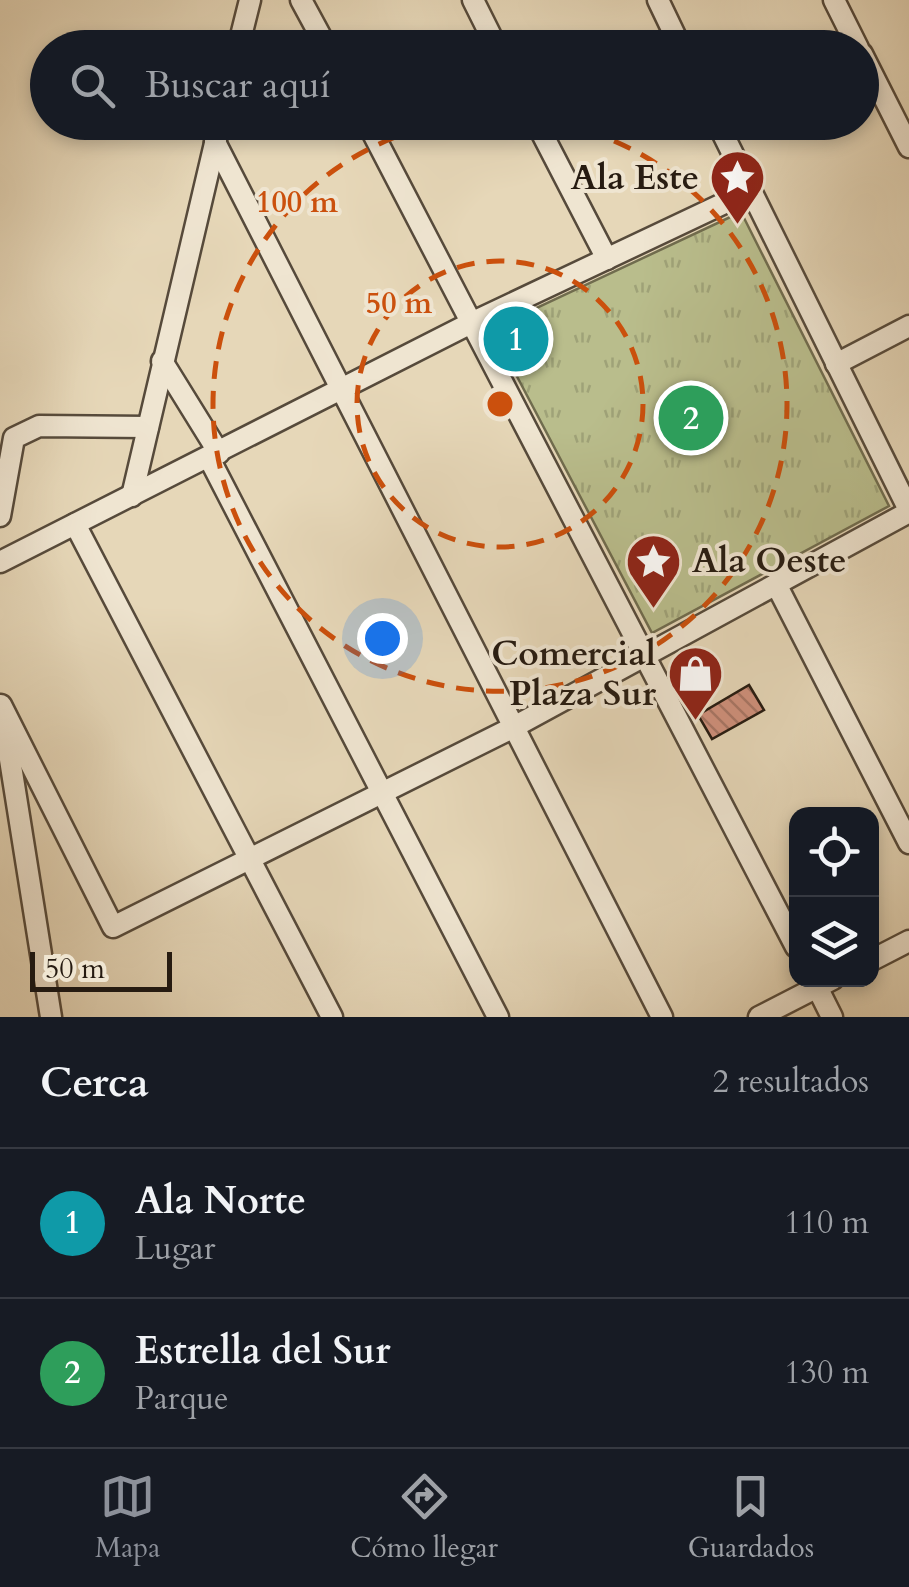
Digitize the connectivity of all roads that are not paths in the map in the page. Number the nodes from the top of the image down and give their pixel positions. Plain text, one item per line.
1 (250, 0) edge
2 (301, 0) edge
3 (473, 0) edge
4 (658, 0) edge
5 (834, 0) edge
6 (242, 30) edge
7 (317, 30) edge
8 (487, 30) edge
9 (672, 30) edge
10 (849, 30) edge
11 (879, 88) edge
12 (215, 140) edge
13 (221, 140) edge
14 (377, 140) edge
15 (545, 140) edge
16 (726, 140) edge
17 (909, 147) edge
18 (750, 190) junction
19 (607, 258) junction
20 (474, 322) junction
21 (909, 326) edge
22 (162, 361) junction
23 (836, 364) junction
24 (341, 390) junction
25 (148, 427) junction
26 (214, 456) junction
27 (132, 496) junction
28 (909, 511) edge
29 (0, 516) edge
30 (76, 524) junction
31 (0, 562) edge
32 (776, 584) junction
33 (647, 655) junction
34 (0, 694) edge
35 (1, 705) edge
36 (512, 728) junction
37 (380, 794) junction
38 (909, 843) edge
39 (247, 860) junction
40 (789, 933) edge
41 (909, 941) edge
42 (879, 956) edge
43 (812, 987) edge
44 (823, 987) edge
45 (51, 1017) edge
46 (332, 1017) edge
47 (498, 1017) edge
48 (662, 1017) edge
49 (760, 1017) edge
50 (832, 1017) edge

1 - 6 street
2 - 7 street
3 - 8 street
4 - 9 street
5 - 10 street
11 - 17 street
12 - 22 street
13 - 24 street
14 - 20 street
15 - 19 street
16 - 18 street
18 - 19 street
18 - 23 street
19 - 20 street
20 - 24 street
20 - 33 street
21 - 23 street
22 - 25 street
22 - 26 street
23 - 28 street
24 - 26 street
24 - 36 street
25 - 27 street
25 - 29 street
26 - 27 street
26 - 37 street
27 - 30 street
28 - 32 street
30 - 31 street
30 - 39 street
32 - 33 street
32 - 38 street
33 - 36 street
33 - 40 street
34 - 35 street
35 - 39 street
35 - 45 street
36 - 37 street
36 - 48 street
37 - 39 street
37 - 47 street
39 - 46 street
41 - 42 street
43 - 49 street
44 - 50 street

